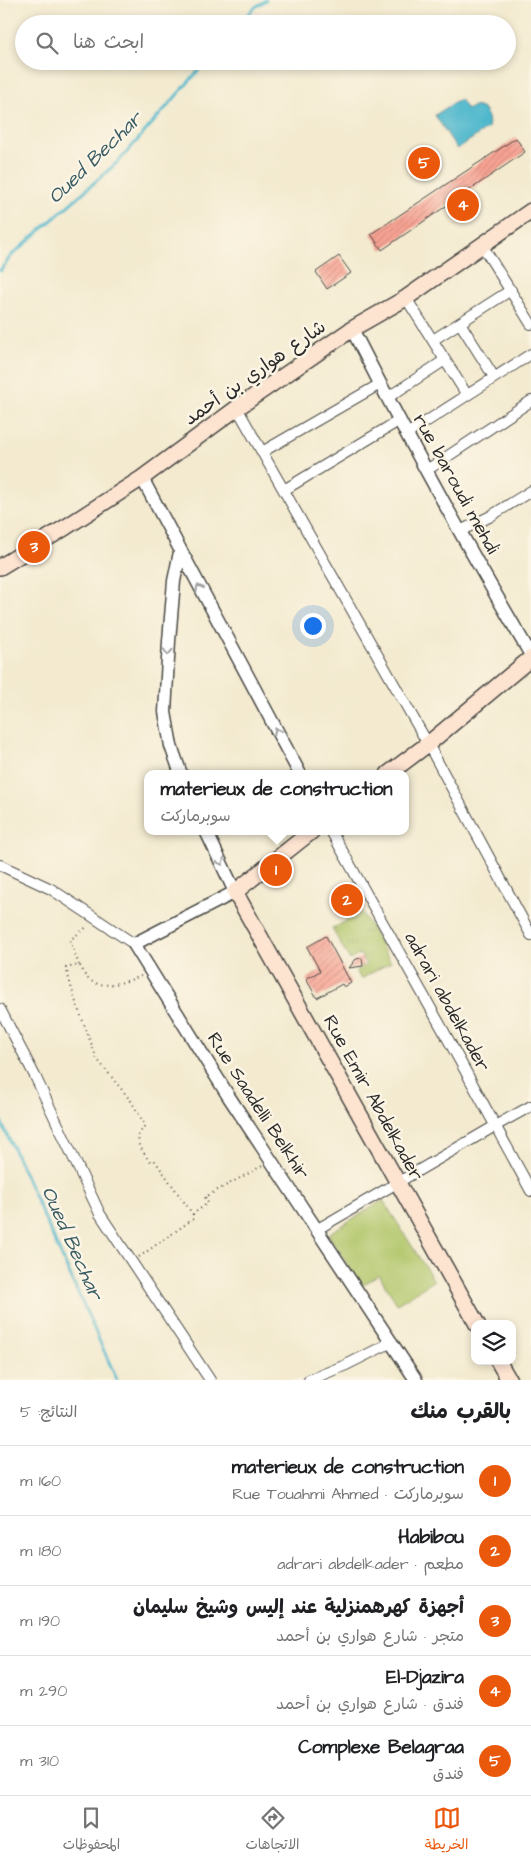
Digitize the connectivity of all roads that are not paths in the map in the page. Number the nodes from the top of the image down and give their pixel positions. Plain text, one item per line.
1 (531, 210) edge
2 (482, 245) junction
3 (511, 290) junction
4 (406, 298) junction
5 (460, 323) junction
6 (531, 324) edge
7 (352, 329) junction
8 (433, 340) junction
9 (531, 354) edge
10 (445, 360) junction
11 (494, 377) junction
12 (380, 384) junction
13 (467, 395) junction
14 (387, 398) junction
15 (531, 401) edge
16 (237, 408) junction
17 (400, 420) junction
18 (408, 434) junction
19 (262, 452) junction
20 (426, 470) junction
21 (142, 478) junction
22 (284, 490) junction
23 (531, 491) edge
24 (460, 531) junction
25 (180, 552) junction
26 (0, 567) edge
27 (531, 657) edge
28 (428, 744) junction
29 (180, 770) edge
30 (298, 770) edge
31 (393, 770) edge
32 (208, 835) edge
33 (307, 835) edge
34 (333, 835) edge
35 (0, 865) edge
36 (235, 892) junction
37 (531, 935) edge
38 (134, 944) junction
39 (0, 1009) edge
40 (531, 1106) edge
41 (495, 1126) junction
42 (398, 1183) junction
43 (531, 1191) edge
44 (316, 1230) junction
45 (475, 1320) edge
46 (392, 1342) junction
47 (500, 1365) edge
48 (210, 1380) edge
49 (309, 1380) edge
50 (416, 1380) edge
51 (509, 1380) edge

1 - 2 main road, شارع هواري بن أحمد
2 - 3 street
2 - 4 main road, شارع هواري بن أحمد
3 - 5 street
3 - 6 street
4 - 7 main road, شارع هواري بن أحمد
4 - 8 street
5 - 8 street
5 - 11 street
7 - 12 street, rue baroudi mehdi
7 - 16 main road, شارع هواري بن أحمد
8 - 10 street
9 - 11 street
10 - 13 street
10 - 14 street
11 - 13 street
12 - 14 street, rue baroudi mehdi
12 - 19 street
13 - 18 street
14 - 17 street, rue baroudi mehdi
15 - 20 street
16 - 19 street
16 - 21 main road, شارع هواري بن أحمد
17 - 18 street, rue baroudi mehdi
17 - 22 street
18 - 20 street, rue baroudi mehdi
19 - 22 street
20 - 24 street, rue baroudi mehdi
21 - 25 street
21 - 26 main road, شارع هواري بن أحمد
22 - 28 street
23 - 24 street
24 - 27 street, rue baroudi mehdi
25 -> 29 street
30 -> 25 street
27 - 28 main road
28 - 31 main road
28 - 37 street
32 -> 36 street
33 - 36 main road
34 - 41 street, adrari abdelkader
35 - 38 street
36 - 38 street
36 - 42 main road, Rue Emir Abdelkader
38 - 44 street, Rue Saadelli Belkhir
39 - 48 street
40 - 41 street
41 - 42 street
41 - 43 street, adrari abdelkader
42 - 44 street
42 - 45 main road, Rue Emir Abdelkader
44 - 46 street, Rue Saadelli Belkhir
46 - 49 street
46 - 50 street, Rue Saadelli Belkhir
47 - 51 main road

